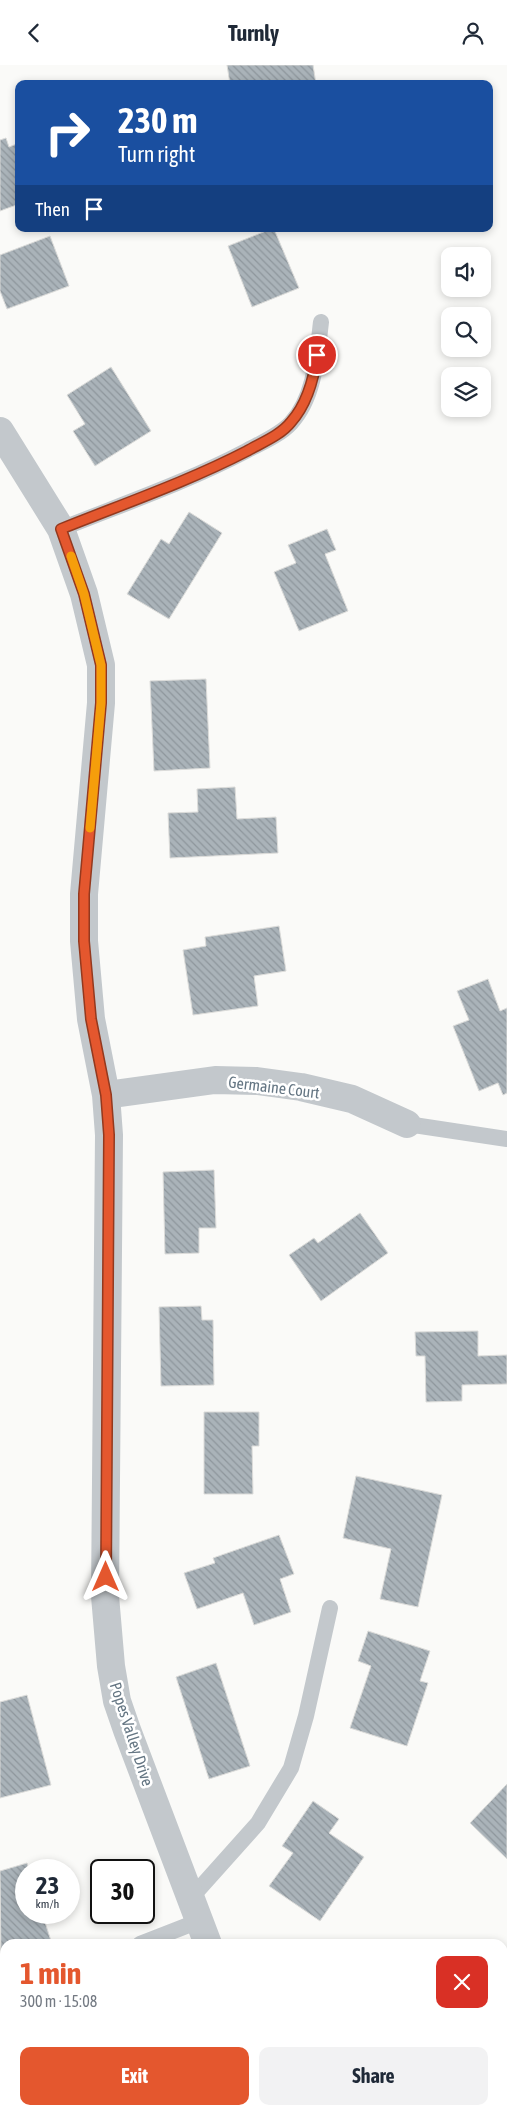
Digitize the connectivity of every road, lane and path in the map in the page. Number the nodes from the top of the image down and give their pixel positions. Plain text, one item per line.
1 (321, 322) dead end
2 (0, 431) edge
3 (61, 529) junction
4 (106, 1095) junction
5 (407, 1124) joint
6 (507, 1139) edge
7 (330, 1608) dead end
8 (199, 1921) edge
9 (153, 1939) edge

1 - 3 lane
2 - 3 street, Popes Valley Drive
3 - 4 street, Popes Valley Drive
4 - 5 street, Germaine Court
4 - 8 street, Popes Valley Drive
5 - 6 lane
7 - 8 lane
8 - 9 lane

